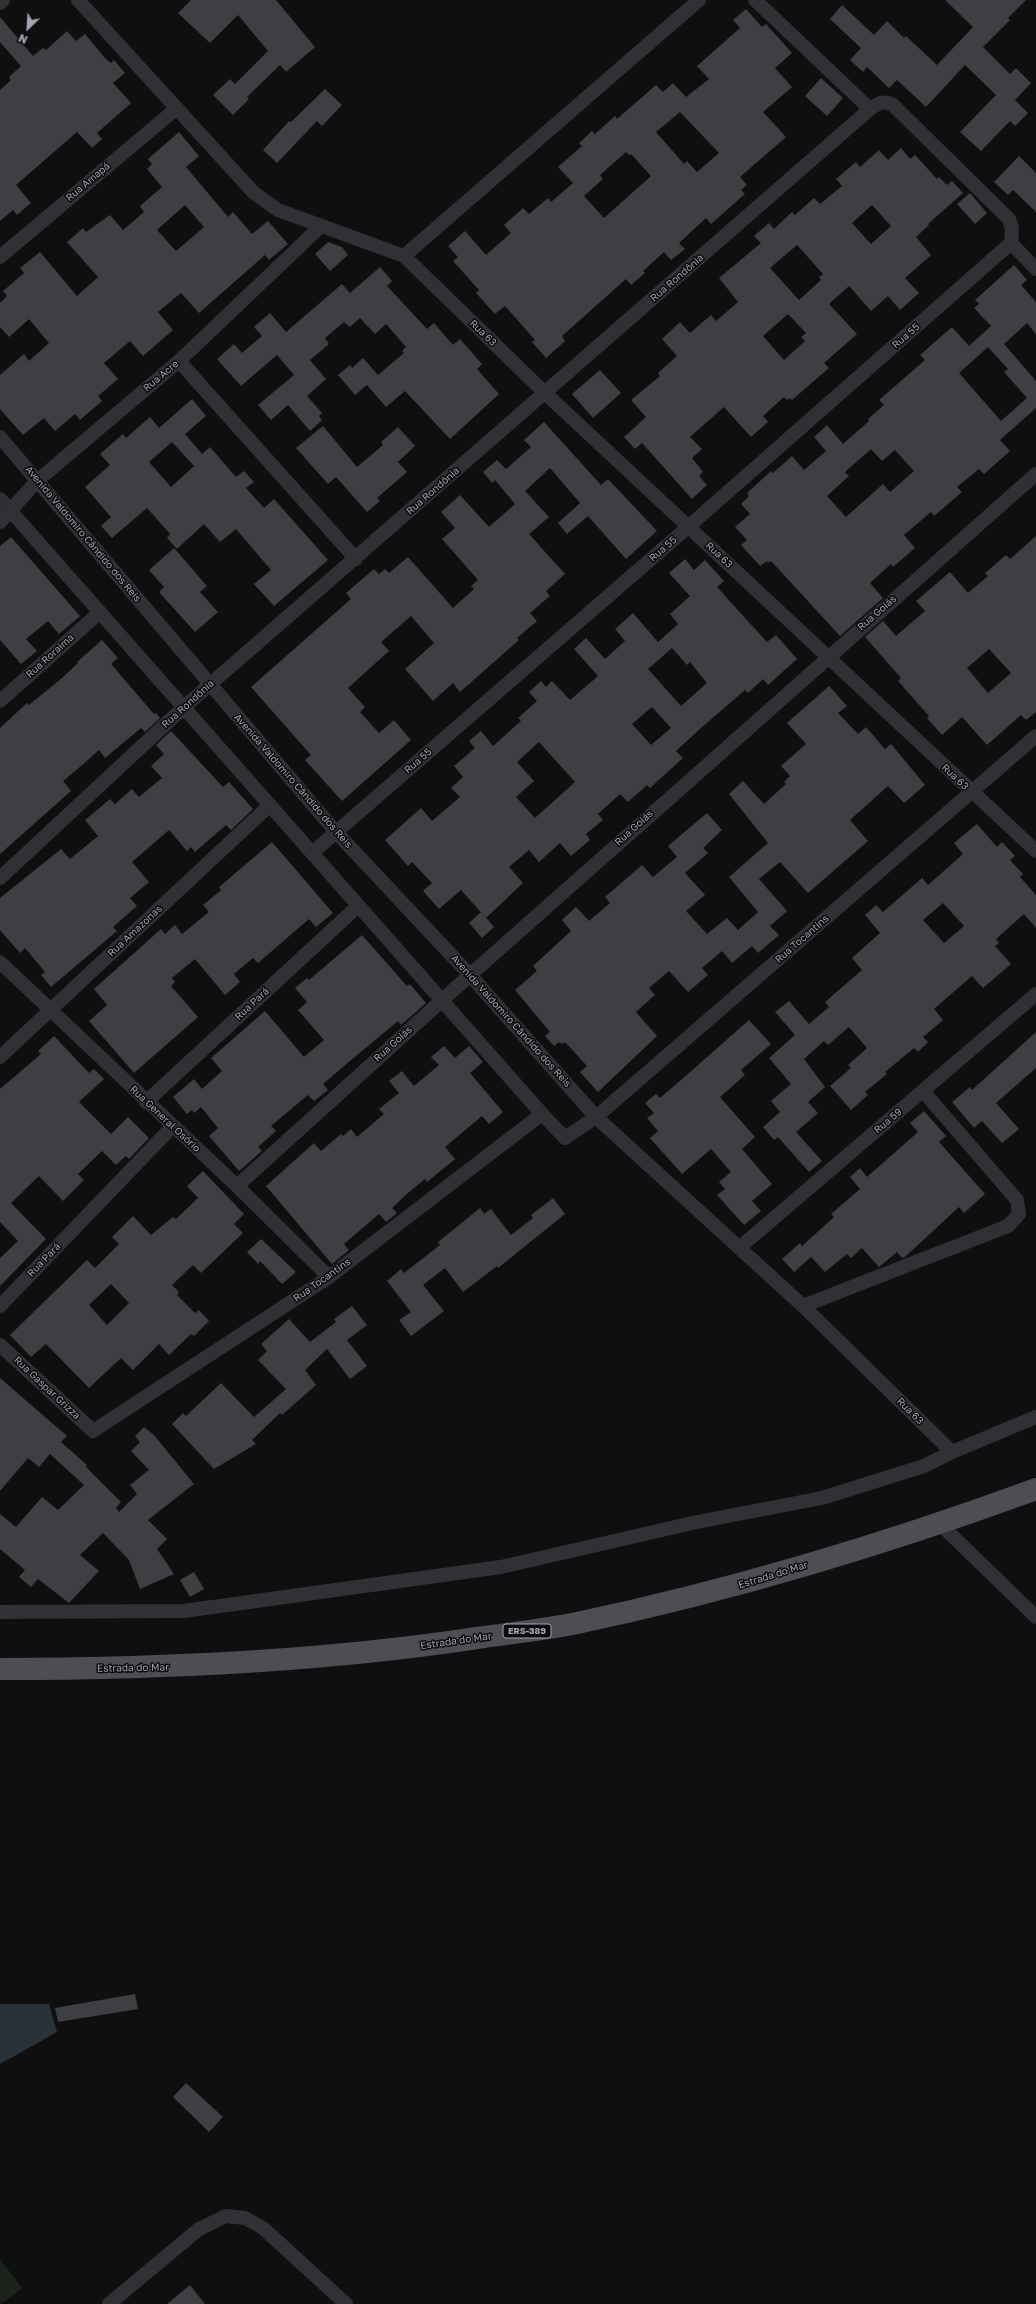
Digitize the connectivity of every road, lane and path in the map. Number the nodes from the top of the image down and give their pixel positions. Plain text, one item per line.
1 (3, 0) edge
2 (78, 0) edge
3 (699, 0) edge
4 (755, 0) edge
5 (0, 3) edge
6 (177, 108) junction
7 (870, 109) junction
8 (320, 227) junction
9 (1012, 243) junction
10 (404, 256) junction
11 (0, 257) edge
12 (1036, 269) edge
13 (179, 360) junction
14 (545, 393) junction
15 (0, 437) edge
16 (1036, 474) edge
17 (37, 481) junction
18 (0, 499) edge
19 (11, 512) junction
20 (0, 522) edge
21 (688, 527) junction
22 (356, 559) junction
23 (100, 612) junction
24 (827, 657) junction
25 (210, 684) junction
26 (0, 701) edge
27 (183, 708) junction
28 (1036, 736) edge
29 (972, 793) junction
30 (270, 805) junction
31 (336, 832) junction
32 (1036, 852) edge
33 (312, 853) junction
34 (0, 878) edge
35 (358, 906) junction
36 (0, 962) edge
37 (470, 974) junction
38 (1036, 994) edge
39 (442, 1000) junction
40 (51, 1011) junction
41 (0, 1057) edge
42 (923, 1091) junction
43 (146, 1102) junction
44 (542, 1114) junction
45 (596, 1117) junction
46 (172, 1127) junction
47 (236, 1186) junction
48 (739, 1248) junction
49 (329, 1277) junction
50 (0, 1306) edge
51 (803, 1306) junction
52 (0, 1345) edge
53 (1036, 1417) edge
54 (93, 1431) joint
55 (952, 1452) junction
56 (1036, 1489) edge
57 (940, 1524) junction
58 (0, 1612) edge
59 (1036, 1617) edge
60 (0, 1669) edge
61 (109, 2304) edge
62 (346, 2304) edge

1 - 5 street
2 - 6 street
3 - 10 street
4 - 7 street
6 - 8 street
6 - 11 street, Rua Amapá
7 - 9 street
7 - 14 street, Rua Rondônia
8 - 10 street
8 - 13 street, Rua Acre
9 - 12 street
9 - 21 street, Rua 55
10 - 14 street, Rua 63
13 - 17 street, Rua Acre
13 - 22 street
14 - 21 street, Rua 63
14 - 22 street, Rua Rondônia
15 - 17 street, Avenida Valdomiro Cândido dos Reis
16 - 24 street, Rua Goiás
17 - 19 street, Rua Acre
17 - 25 street, Avenida Valdomiro Cândido dos Reis
18 - 19 street
19 - 20 street, Rua Acre
19 - 23 street
21 - 24 street, Rua 63
21 - 31 street, Rua 55
22 - 25 street, Rua Rondônia
23 - 26 street, Rua Roraima
23 - 27 street
24 - 29 street, Rua 63
24 - 37 street, Rua Goiás
25 - 27 street, Rua Rondônia
25 - 31 street, Avenida Valdomiro Cândido dos Reis
27 - 30 street
27 - 34 street, Rua Rondônia
28 - 29 street, Rua Tocantins
29 - 32 street, Rua 63
29 - 45 street, Rua Tocantins
30 - 33 street
30 - 40 street, Rua Amazonas
31 - 33 street, Rua 55
31 - 37 street, Avenida Valdomiro Cândido dos Reis
33 - 35 street
35 - 39 street
35 - 43 street, Rua Pará
36 - 40 street, Rua General Osório
37 - 39 street, Rua Goiás
37 - 45 street, Avenida Valdomiro Cândido dos Reis
38 - 42 street, Rua 59
39 - 44 street
39 - 47 street, Rua Goiás
40 - 41 street, Rua Amazonas
40 - 43 street, Rua General Osório
42 - 48 street, Rua 59
42 - 51 street
43 - 46 street, Rua General Osório
44 - 45 street, Rua Tocantins
44 - 49 street, Rua Tocantins
45 - 48 street, Avenida Valdomiro Cândido dos Reis
46 - 47 street, Rua General Osório
46 - 50 street, Rua Pará
47 - 49 street, Rua General Osório
48 - 51 street, Rua 63
49 - 54 street, Rua Tocantins
51 - 55 street, Rua 63
52 - 54 street, Rua Gaspar Grizza
53 - 55 street
55 - 58 street
56 - 57 main road, Estrada do Mar / ERS-389
57 - 59 street
57 - 60 main road, Estrada do Mar / ERS-389
61 - 62 street

